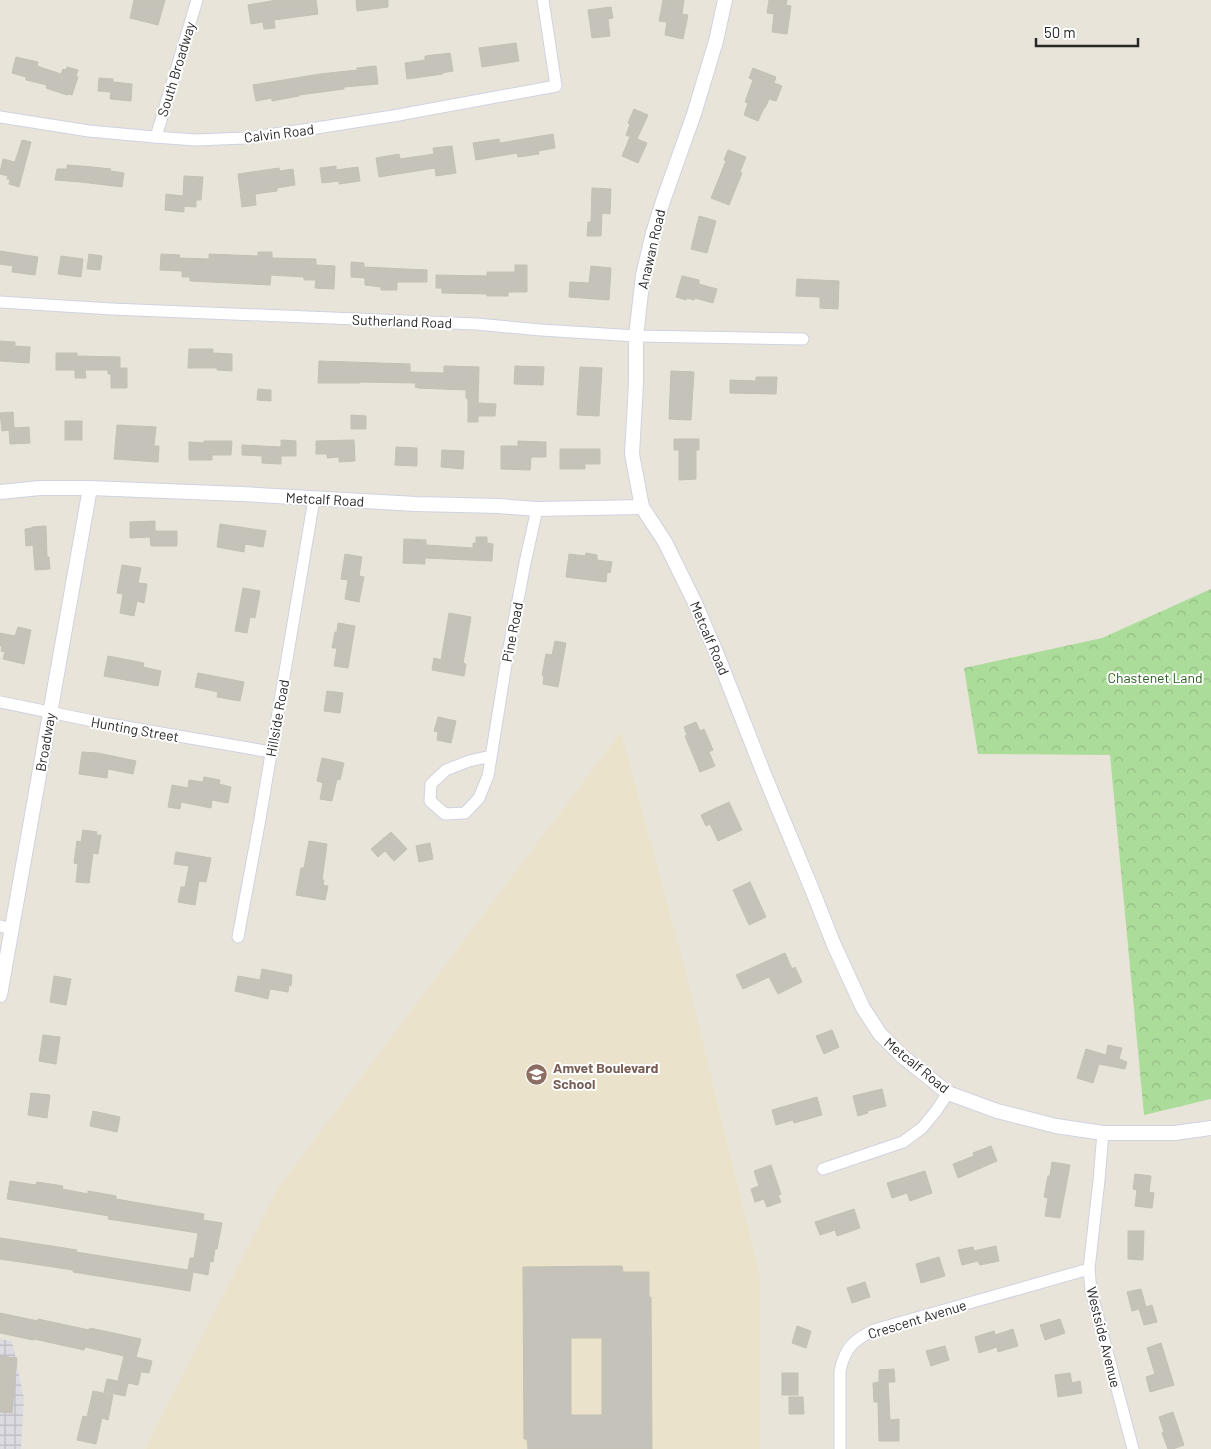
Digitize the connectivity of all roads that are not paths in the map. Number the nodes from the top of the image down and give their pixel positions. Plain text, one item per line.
1 (197, 0) edge
2 (543, 0) edge
3 (725, 0) edge
4 (0, 117) edge
5 (156, 137) junction
6 (0, 302) edge
7 (636, 336) junction
8 (803, 339) dead end
9 (90, 488) junction
10 (0, 492) edge
11 (314, 499) junction
12 (642, 507) junction
13 (538, 510) junction
14 (0, 702) edge
15 (51, 712) junction
16 (271, 752) junction
17 (491, 756) junction
18 (6, 927) edge
19 (238, 937) dead end
20 (0, 995) edge
21 (948, 1092) junction
22 (1211, 1128) edge
23 (1103, 1133) junction
24 (823, 1169) dead end
25 (1089, 1269) junction
26 (840, 1449) edge
27 (1133, 1449) edge

1 - 5 street, South Broadway
2 - 5 street, Calvin Road
3 - 7 street, Anawan Road
4 - 5 street, Calvin Road
6 - 7 street, Sutherland Road
7 - 8 street, Sutherland Road
7 - 12 street, Anawan Road
9 - 10 street, Metcalf Road
9 - 11 street, Metcalf Road
9 - 15 street, Broadway
11 - 13 street, Metcalf Road
11 - 16 street, Hillside Road
12 - 13 street, Metcalf Road
12 - 21 street, Metcalf Road
13 - 17 street, Pine Road
14 - 15 street, Hunting Street
15 - 16 street, Hunting Street
15 - 18 street, Broadway
16 - 19 street, Hillside Road
17 - 17 street, Pine Road
18 - 20 street, Broadway
21 - 23 street, Metcalf Road
21 - 24 street
22 - 23 street, Metcalf Road
23 - 25 street, Westside Avenue
25 - 26 street, Crescent Avenue
25 - 27 street, Westside Avenue

